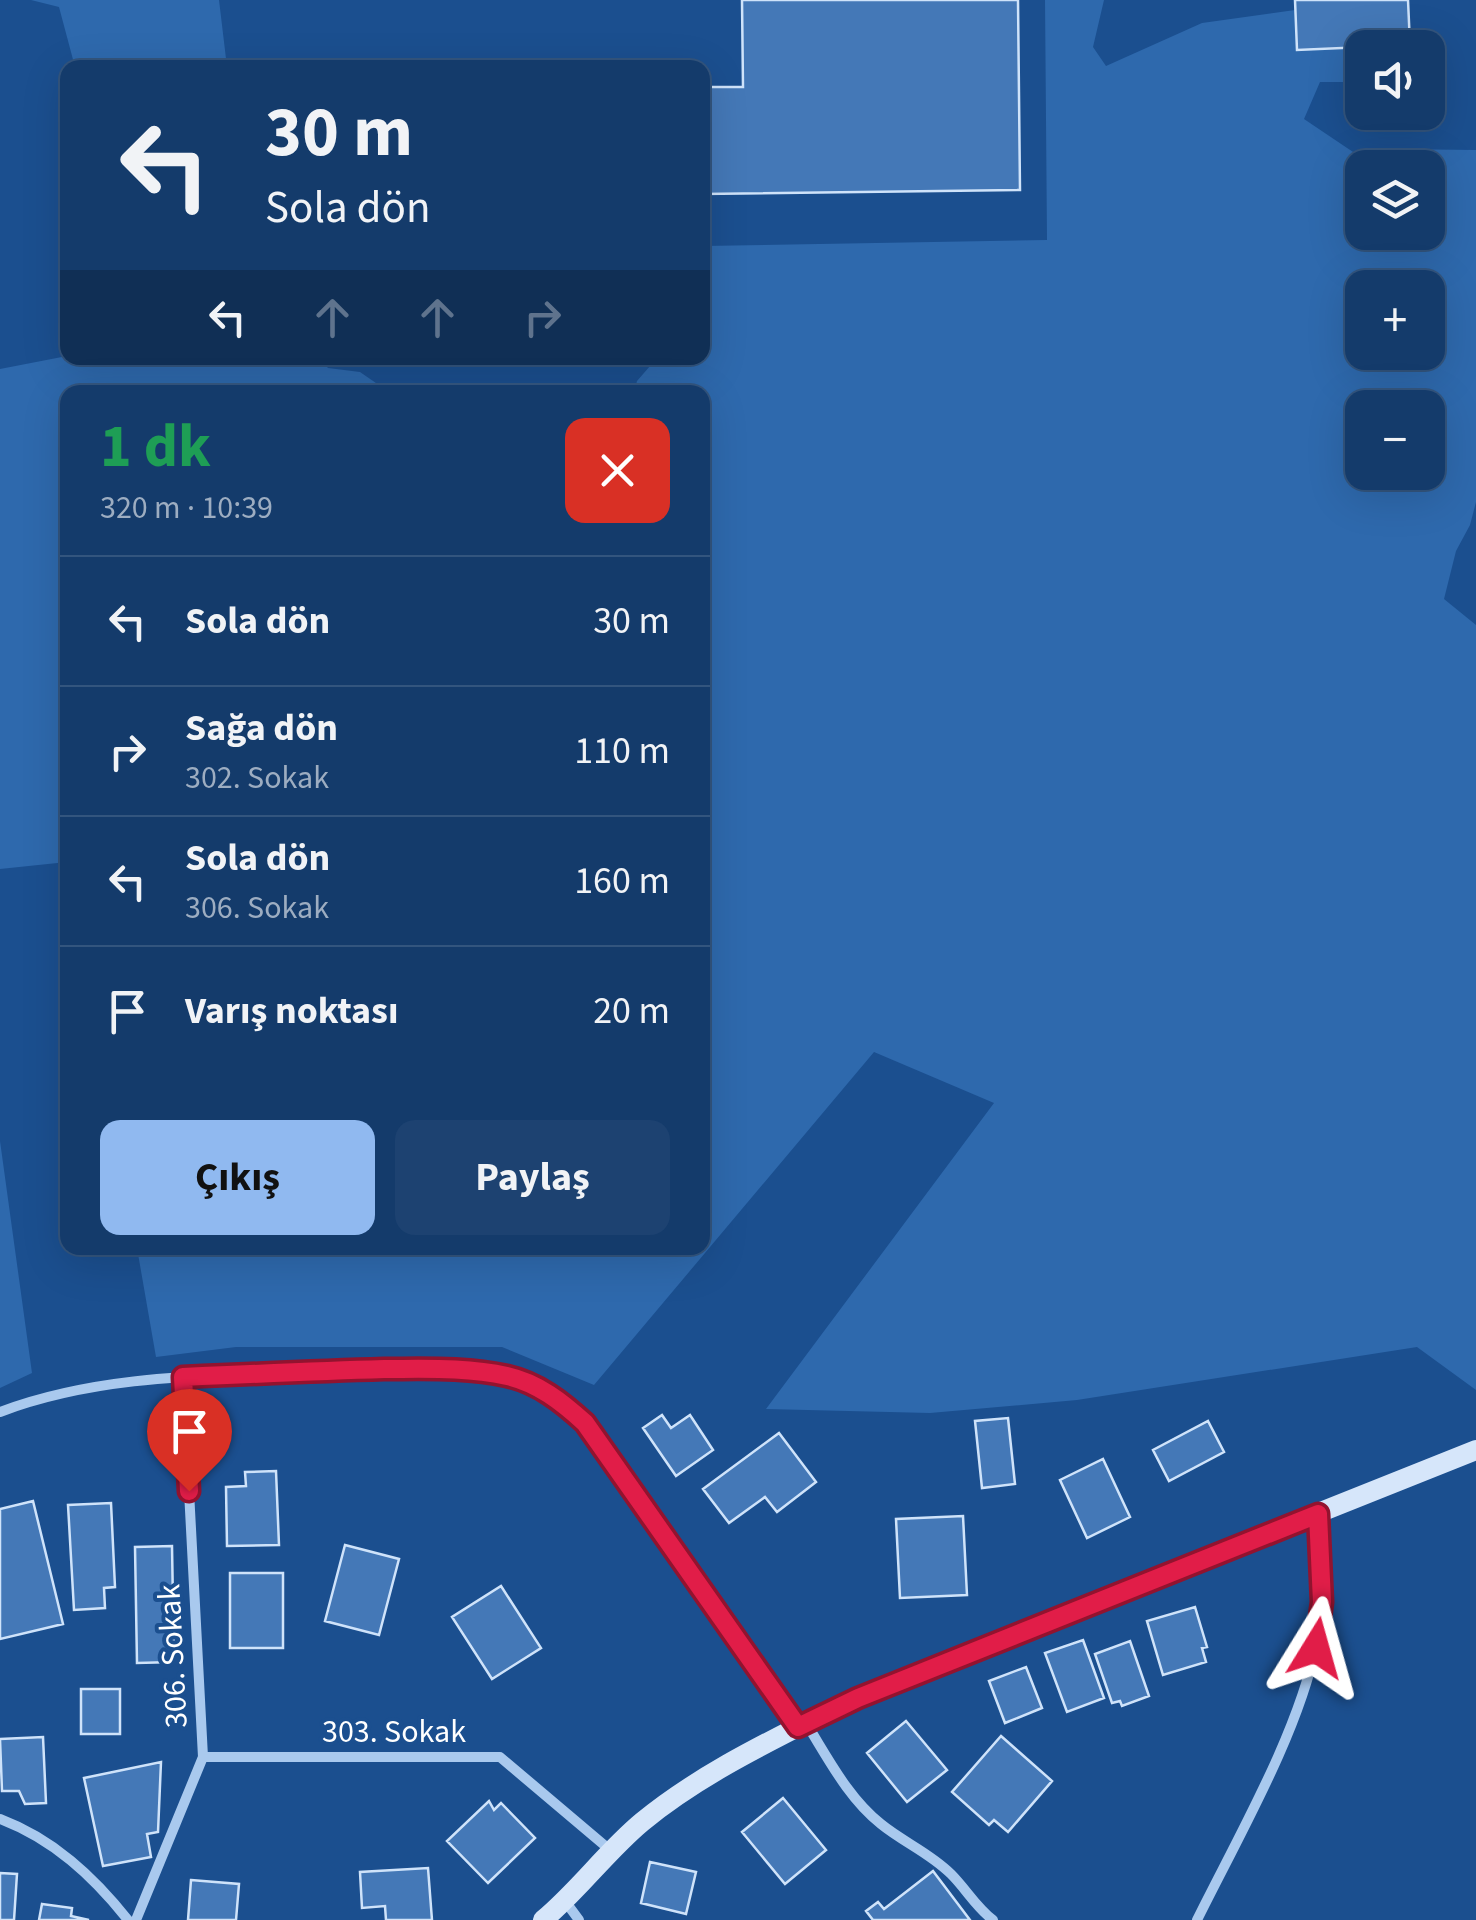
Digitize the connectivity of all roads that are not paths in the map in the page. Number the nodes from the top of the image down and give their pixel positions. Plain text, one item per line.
1 (183, 1377) junction
2 (0, 1412) edge
3 (1476, 1450) edge
4 (1318, 1514) junction
5 (802, 1725) junction
6 (203, 1757) junction
7 (0, 1819) edge
8 (610, 1850) junction
9 (565, 1901) junction
10 (132, 1920) edge
11 (543, 1920) edge
12 (580, 1920) edge
13 (993, 1920) edge
14 (1197, 1920) edge

1 - 2 street
1 - 5 street
1 - 6 street, 306. Sokak
3 - 4 street
4 - 5 street
4 - 14 street
5 - 8 street
5 - 13 street
6 - 8 street, 303. Sokak
6 - 10 street, 306. Sokak
7 - 10 street
8 - 9 street
9 - 11 street
9 - 12 street

